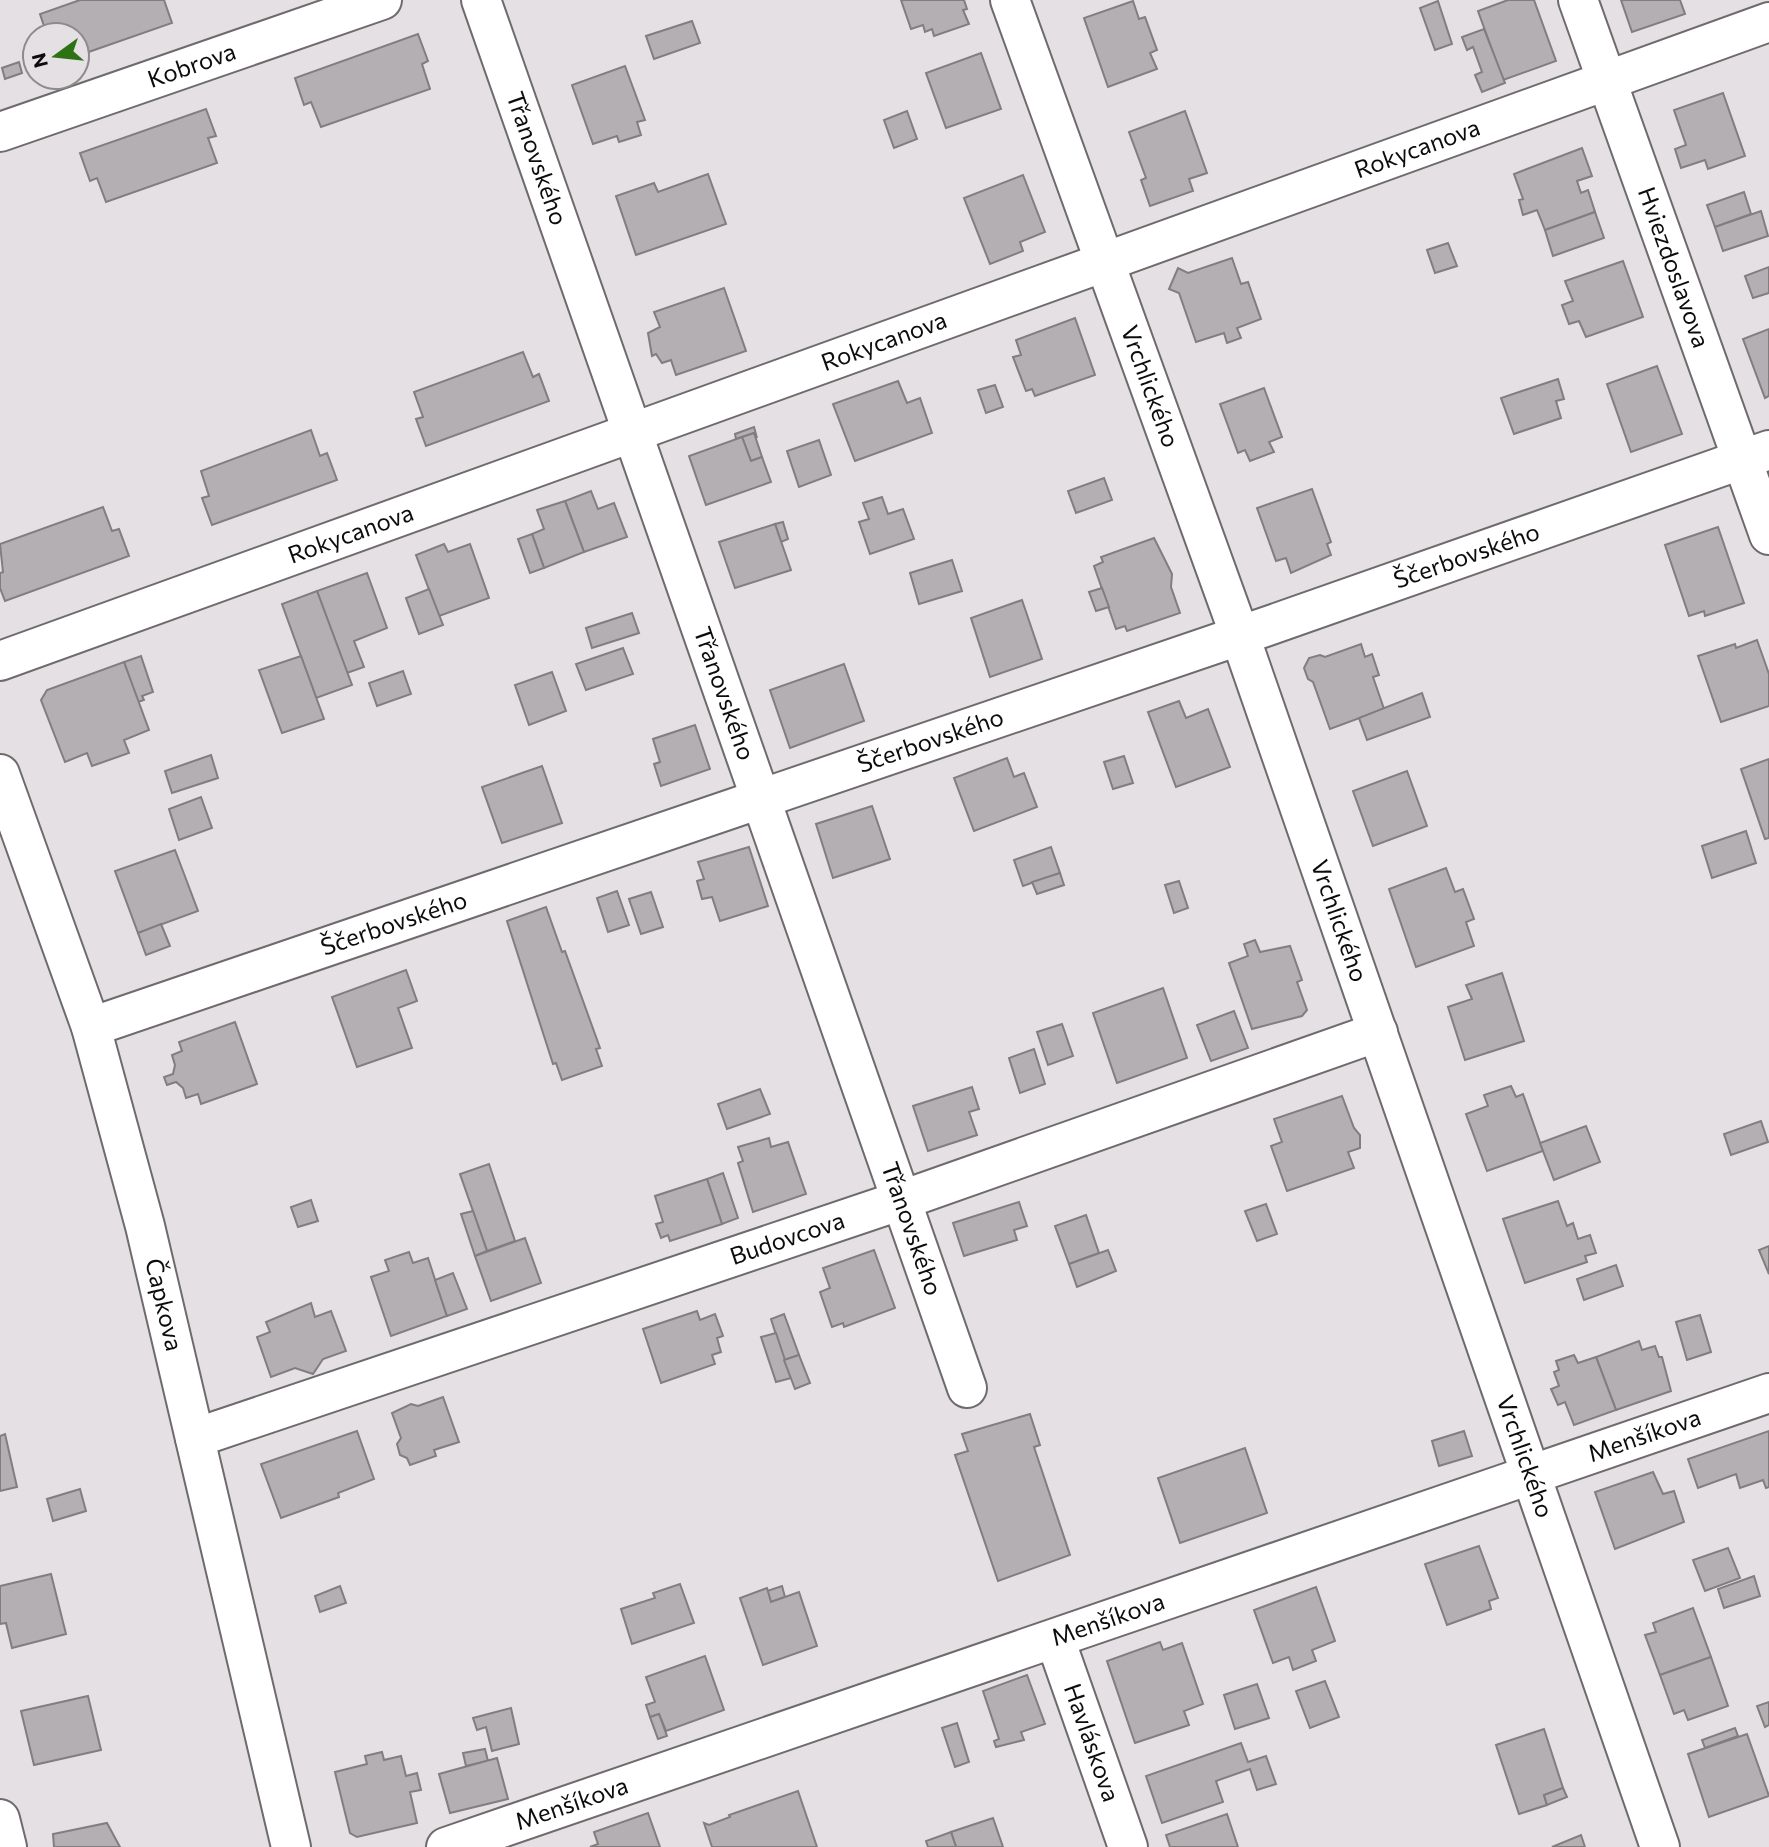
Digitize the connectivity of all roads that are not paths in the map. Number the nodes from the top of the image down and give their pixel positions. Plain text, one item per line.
1 (383, 0) edge
2 (481, 0) edge
3 (1010, 0) edge
4 (1578, 0) edge
5 (1769, 22) edge
6 (1607, 81) junction
7 (0, 132) edge
8 (1104, 264) junction
9 (635, 433) junction
10 (1756, 455) edge
11 (1769, 535) edge
12 (1240, 636) junction
13 (0, 661) edge
14 (0, 774) edge
15 (764, 799) junction
16 (91, 1027) junction
17 (1378, 1032) junction
18 (902, 1200) junction
19 (967, 1388) dead end
20 (1769, 1393) edge
21 (195, 1438) junction
22 (1533, 1476) junction
23 (1055, 1639) junction
24 (0, 1819) edge
25 (7, 1847) edge
26 (292, 1847) edge
27 (446, 1847) edge
28 (1128, 1847) edge
29 (1660, 1847) edge

1 - 7 street, Kobrova
2 - 9 street, Třanovského
3 - 8 street, Vrchlického
4 - 6 street, Hviezdoslavova
5 - 6 street, Rokycanova
6 - 8 street, Rokycanova
6 - 10 street, Hviezdoslavova
8 - 9 street, Rokycanova
8 - 12 street, Vrchlického
9 - 13 street, Rokycanova
9 - 15 street, Třanovského
10 - 11 street, Hviezdoslavova
10 - 12 street, Ščerbovského
12 - 15 street, Ščerbovského
12 - 17 street, Vrchlického
14 - 16 street, Čapkova
15 - 16 street, Ščerbovského
15 - 18 street, Třanovského
16 - 21 street, Čapkova
17 - 18 street, Budovcova
17 - 22 street, Vrchlického
18 - 19 street, Třanovského
18 - 21 street, Budovcova
20 - 22 street, Menšíkova
21 - 26 street, Čapkova
22 - 23 street, Menšíkova
22 - 29 street, Vrchlického
23 - 27 street, Menšíkova
23 - 28 street, Havláskova
24 - 25 street

